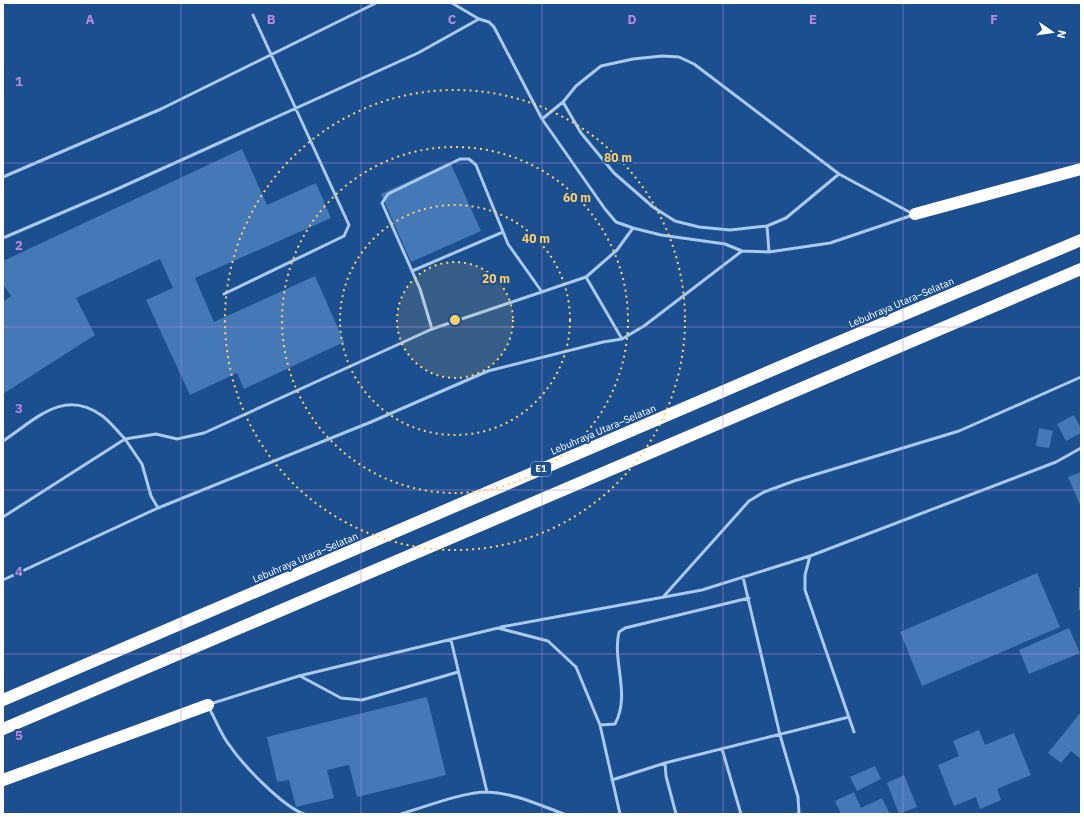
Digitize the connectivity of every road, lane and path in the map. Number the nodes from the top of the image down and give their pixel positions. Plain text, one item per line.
1 (376, 3) edge
2 (452, 3) edge
3 (253, 15) dead end
4 (480, 19) junction
5 (271, 55) junction
6 (563, 102) junction
7 (296, 109) junction
8 (542, 120) junction
9 (1081, 169) edge
10 (839, 174) junction
11 (3, 177) edge
12 (915, 214) junction
13 (767, 226) junction
14 (633, 228) junction
15 (503, 232) junction
16 (3, 238) edge
17 (1081, 240) edge
18 (742, 251) junction
19 (769, 252) junction
20 (1081, 269) edge
21 (412, 271) junction
22 (586, 278) junction
23 (542, 292) junction
24 (224, 294) dead end
25 (432, 329) junction
26 (622, 339) junction
27 (1081, 377) edge
28 (125, 439) junction
29 (3, 441) edge
30 (1081, 448) edge
31 (158, 508) junction
32 (3, 517) edge
33 (810, 556) junction
34 (743, 577) junction
35 (3, 580) edge
36 (1081, 588) edge
37 (664, 596) junction
38 (749, 598) junction
39 (1081, 609) edge
40 (498, 628) junction
41 (451, 640) junction
42 (458, 672) junction
43 (299, 676) junction
44 (3, 700) edge
45 (208, 705) junction
46 (849, 717) junction
47 (600, 725) junction
48 (3, 729) edge
49 (854, 732) dead end
50 (780, 735) junction
51 (722, 749) junction
52 (665, 763) junction
53 (3, 780) edge
54 (612, 780) junction
55 (487, 792) junction
56 (304, 814) edge
57 (401, 814) edge
58 (564, 814) edge
59 (620, 814) edge
60 (676, 814) edge
61 (741, 814) edge
62 (799, 814) edge

1 - 5 lane
2 - 4 lane
3 - 5 lane
4 - 7 lane
4 - 8 lane
5 - 7 lane
5 - 11 lane
6 - 8 lane
6 - 10 lane
6 - 13 lane
7 - 16 lane
7 - 24 lane
8 - 14 lane
9 - 12 highway
10 - 12 lane
10 - 13 lane
12 - 19 lane
13 - 19 lane
14 - 18 lane
14 - 22 lane
15 - 21 lane
15 - 21 lane
15 - 23 lane
17 - 44 highway, Lebuhraya Utara–Selatan / E1
18 - 19 lane
18 - 26 lane
20 - 48 highway
21 - 25 lane
22 - 23 lane
22 - 26 lane
23 - 25 lane
25 - 28 lane
26 - 31 lane
27 - 37 lane
28 - 29 lane
28 - 31 lane
28 - 32 lane
30 - 33 lane
31 - 35 lane
33 - 34 lane
33 - 46 lane
34 - 37 lane
34 - 38 lane
36 - 39 lane
37 - 40 lane
38 - 47 lane
38 - 50 lane
40 - 41 lane
40 - 47 lane
41 - 42 lane
41 - 43 lane
42 - 43 lane
42 - 55 lane
43 - 45 lane
45 - 53 highway
45 - 56 lane
46 - 49 lane
46 - 50 lane
47 - 54 lane
50 - 51 lane
50 - 62 lane
51 - 52 lane
51 - 61 lane
52 - 54 lane
52 - 60 lane
54 - 59 lane
55 - 57 lane
55 - 58 lane

